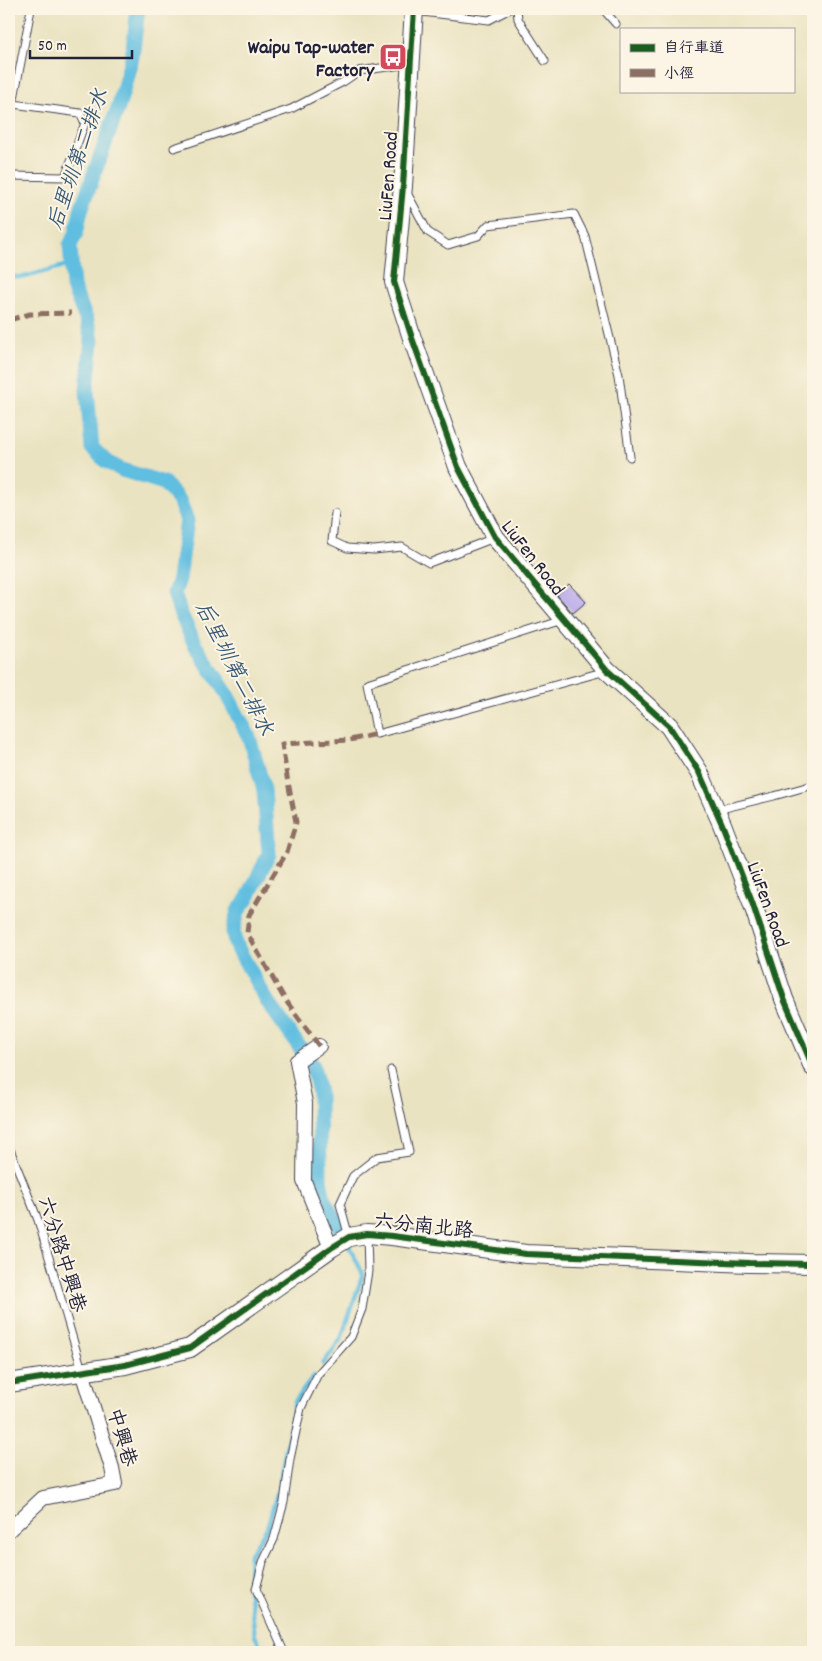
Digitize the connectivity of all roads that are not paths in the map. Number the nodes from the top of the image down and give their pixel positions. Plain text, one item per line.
1 (32, 9) edge
2 (510, 9) edge
3 (517, 9) edge
4 (604, 9) edge
5 (414, 10) edge
6 (616, 24) dead end
7 (545, 61) dead end
8 (410, 64) junction
9 (11, 105) edge
10 (174, 148) dead end
11 (9, 176) edge
12 (403, 186) junction
13 (630, 457) dead end
14 (336, 513) dead end
15 (495, 537) junction
16 (563, 620) junction
17 (606, 670) junction
18 (813, 785) edge
19 (716, 810) junction
20 (319, 1046) dead end
21 (813, 1067) edge
22 (391, 1070) dead end
23 (9, 1147) edge
24 (367, 1234) junction
25 (349, 1237) junction
26 (331, 1248) junction
27 (813, 1264) edge
28 (82, 1372) junction
29 (9, 1383) edge
30 (9, 1530) edge
31 (284, 1652) edge

1 - 9 lane
2 - 5 lane
3 - 7 lane
4 - 6 lane
5 - 8 street, LiuFen Road
8 - 10 lane
8 - 12 street, LiuFen Road
9 - 11 lane
12 - 13 lane
12 - 15 street, LiuFen Road
14 - 15 lane
15 - 16 street, LiuFen Road
16 - 17 street, LiuFen Road
16 - 17 lane
17 - 19 street, LiuFen Road
18 - 19 lane
19 - 21 street, LiuFen Road
20 - 26 street
22 - 25 lane
23 - 28 lane, 六分路中興巷
24 - 25 street, 六分南北路
24 - 27 street, 六分南北路
24 - 31 lane
25 - 26 street, 六分南北路
26 - 28 street, 六分南北路
28 - 29 street, 六分南北路
28 - 30 street, 中興巷

